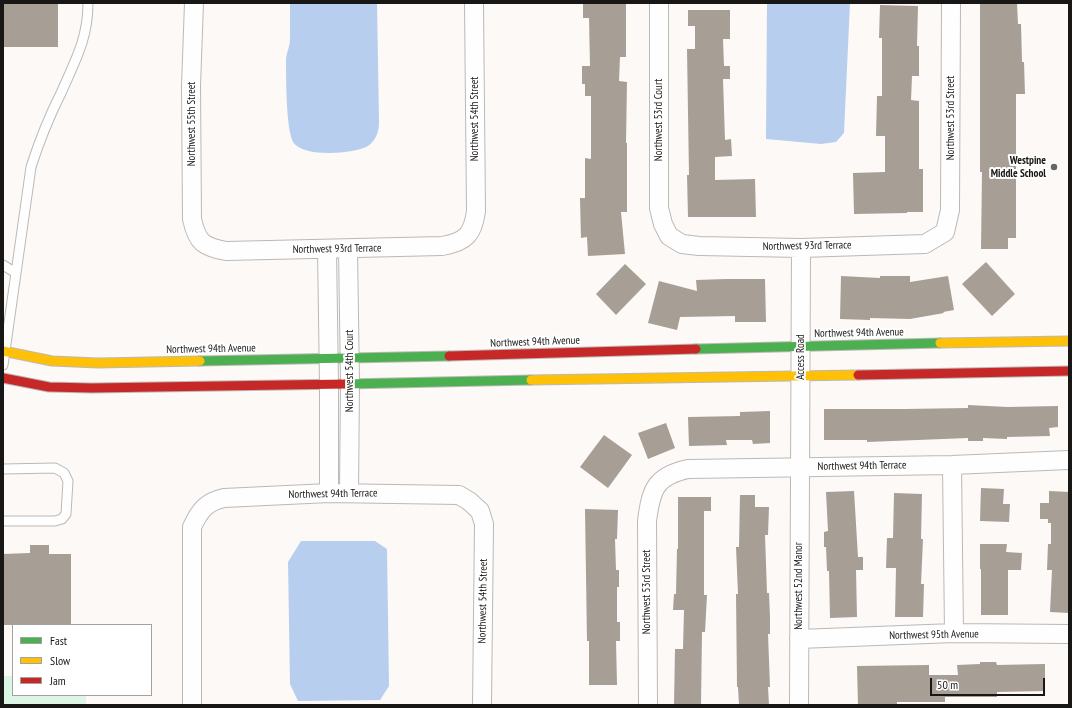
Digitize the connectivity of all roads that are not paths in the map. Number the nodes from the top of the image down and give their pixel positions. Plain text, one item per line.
1 (88, 3) edge
2 (194, 3) edge
3 (474, 3) edge
4 (659, 3) edge
5 (951, 3) edge
6 (945, 232) joint
7 (469, 234) joint
8 (669, 236) joint
9 (202, 243) joint
10 (801, 248) junction
11 (348, 249) junction
12 (326, 250) junction
13 (3, 265) edge
14 (16, 274) junction
15 (1069, 341) edge
16 (801, 346) junction
17 (4, 351) edge
18 (350, 358) junction
19 (329, 359) junction
20 (3, 365) edge
21 (1069, 371) edge
22 (801, 375) junction
23 (3, 378) edge
24 (350, 383) junction
25 (329, 384) junction
26 (1069, 460) edge
27 (952, 465) junction
28 (799, 467) junction
29 (3, 469) edge
30 (659, 482) joint
31 (329, 492) junction
32 (349, 492) junction
33 (469, 501) joint
34 (3, 521) edge
35 (954, 633) junction
36 (1069, 634) edge
37 (799, 639) junction
38 (192, 705) edge
39 (482, 705) edge
40 (648, 705) edge
41 (799, 705) edge

1 - 14 lane
2 - 9 street, Northwest 55th Street
3 - 7 street, Northwest 54th Street
4 - 8 street, Northwest 53rd Court
5 - 6 street, Northwest 53rd Street
6 - 10 street, Northwest 93rd Terrace
7 - 11 street, Northwest 93rd Terrace
8 - 10 street, Northwest 93rd Terrace
9 - 12 street, Northwest 93rd Terrace
10 - 16 street, Access Road
11 - 12 street, Northwest 93rd Terrace
11 - 18 street, Northwest 54th Court
12 - 19 street, Northwest 54th Court
13 - 14 lane
14 - 17 lane
15 - 16 street, Northwest 94th Avenue
16 - 18 street, Northwest 94th Avenue
16 - 22 street, Access Road
17 - 19 street, Northwest 94th Avenue
17 - 20 lane
18 - 19 street, Northwest 94th Avenue
18 - 24 street, Northwest 54th Court
19 - 25 street, Northwest 54th Court
21 - 22 street
22 - 24 street
22 - 28 street, Access Road
23 - 25 street
24 - 25 street
24 - 32 street, Northwest 54th Court
25 - 31 street, Northwest 54th Court
26 - 27 street, Northwest 94th Terrace
27 - 28 street, Northwest 94th Terrace
27 - 35 street
28 - 30 street, Northwest 94th Terrace
28 - 37 street, Northwest 52nd Manor
29 - 34 lane
30 - 40 street, Northwest 53rd Street
31 - 32 street, Northwest 94th Terrace
31 - 38 street, Northwest 94th Terrace
32 - 33 street, Northwest 94th Terrace
33 - 39 street, Northwest 54th Street
35 - 36 street, Northwest 95th Avenue
35 - 37 street, Northwest 95th Avenue
37 - 41 street, Northwest 52nd Manor

